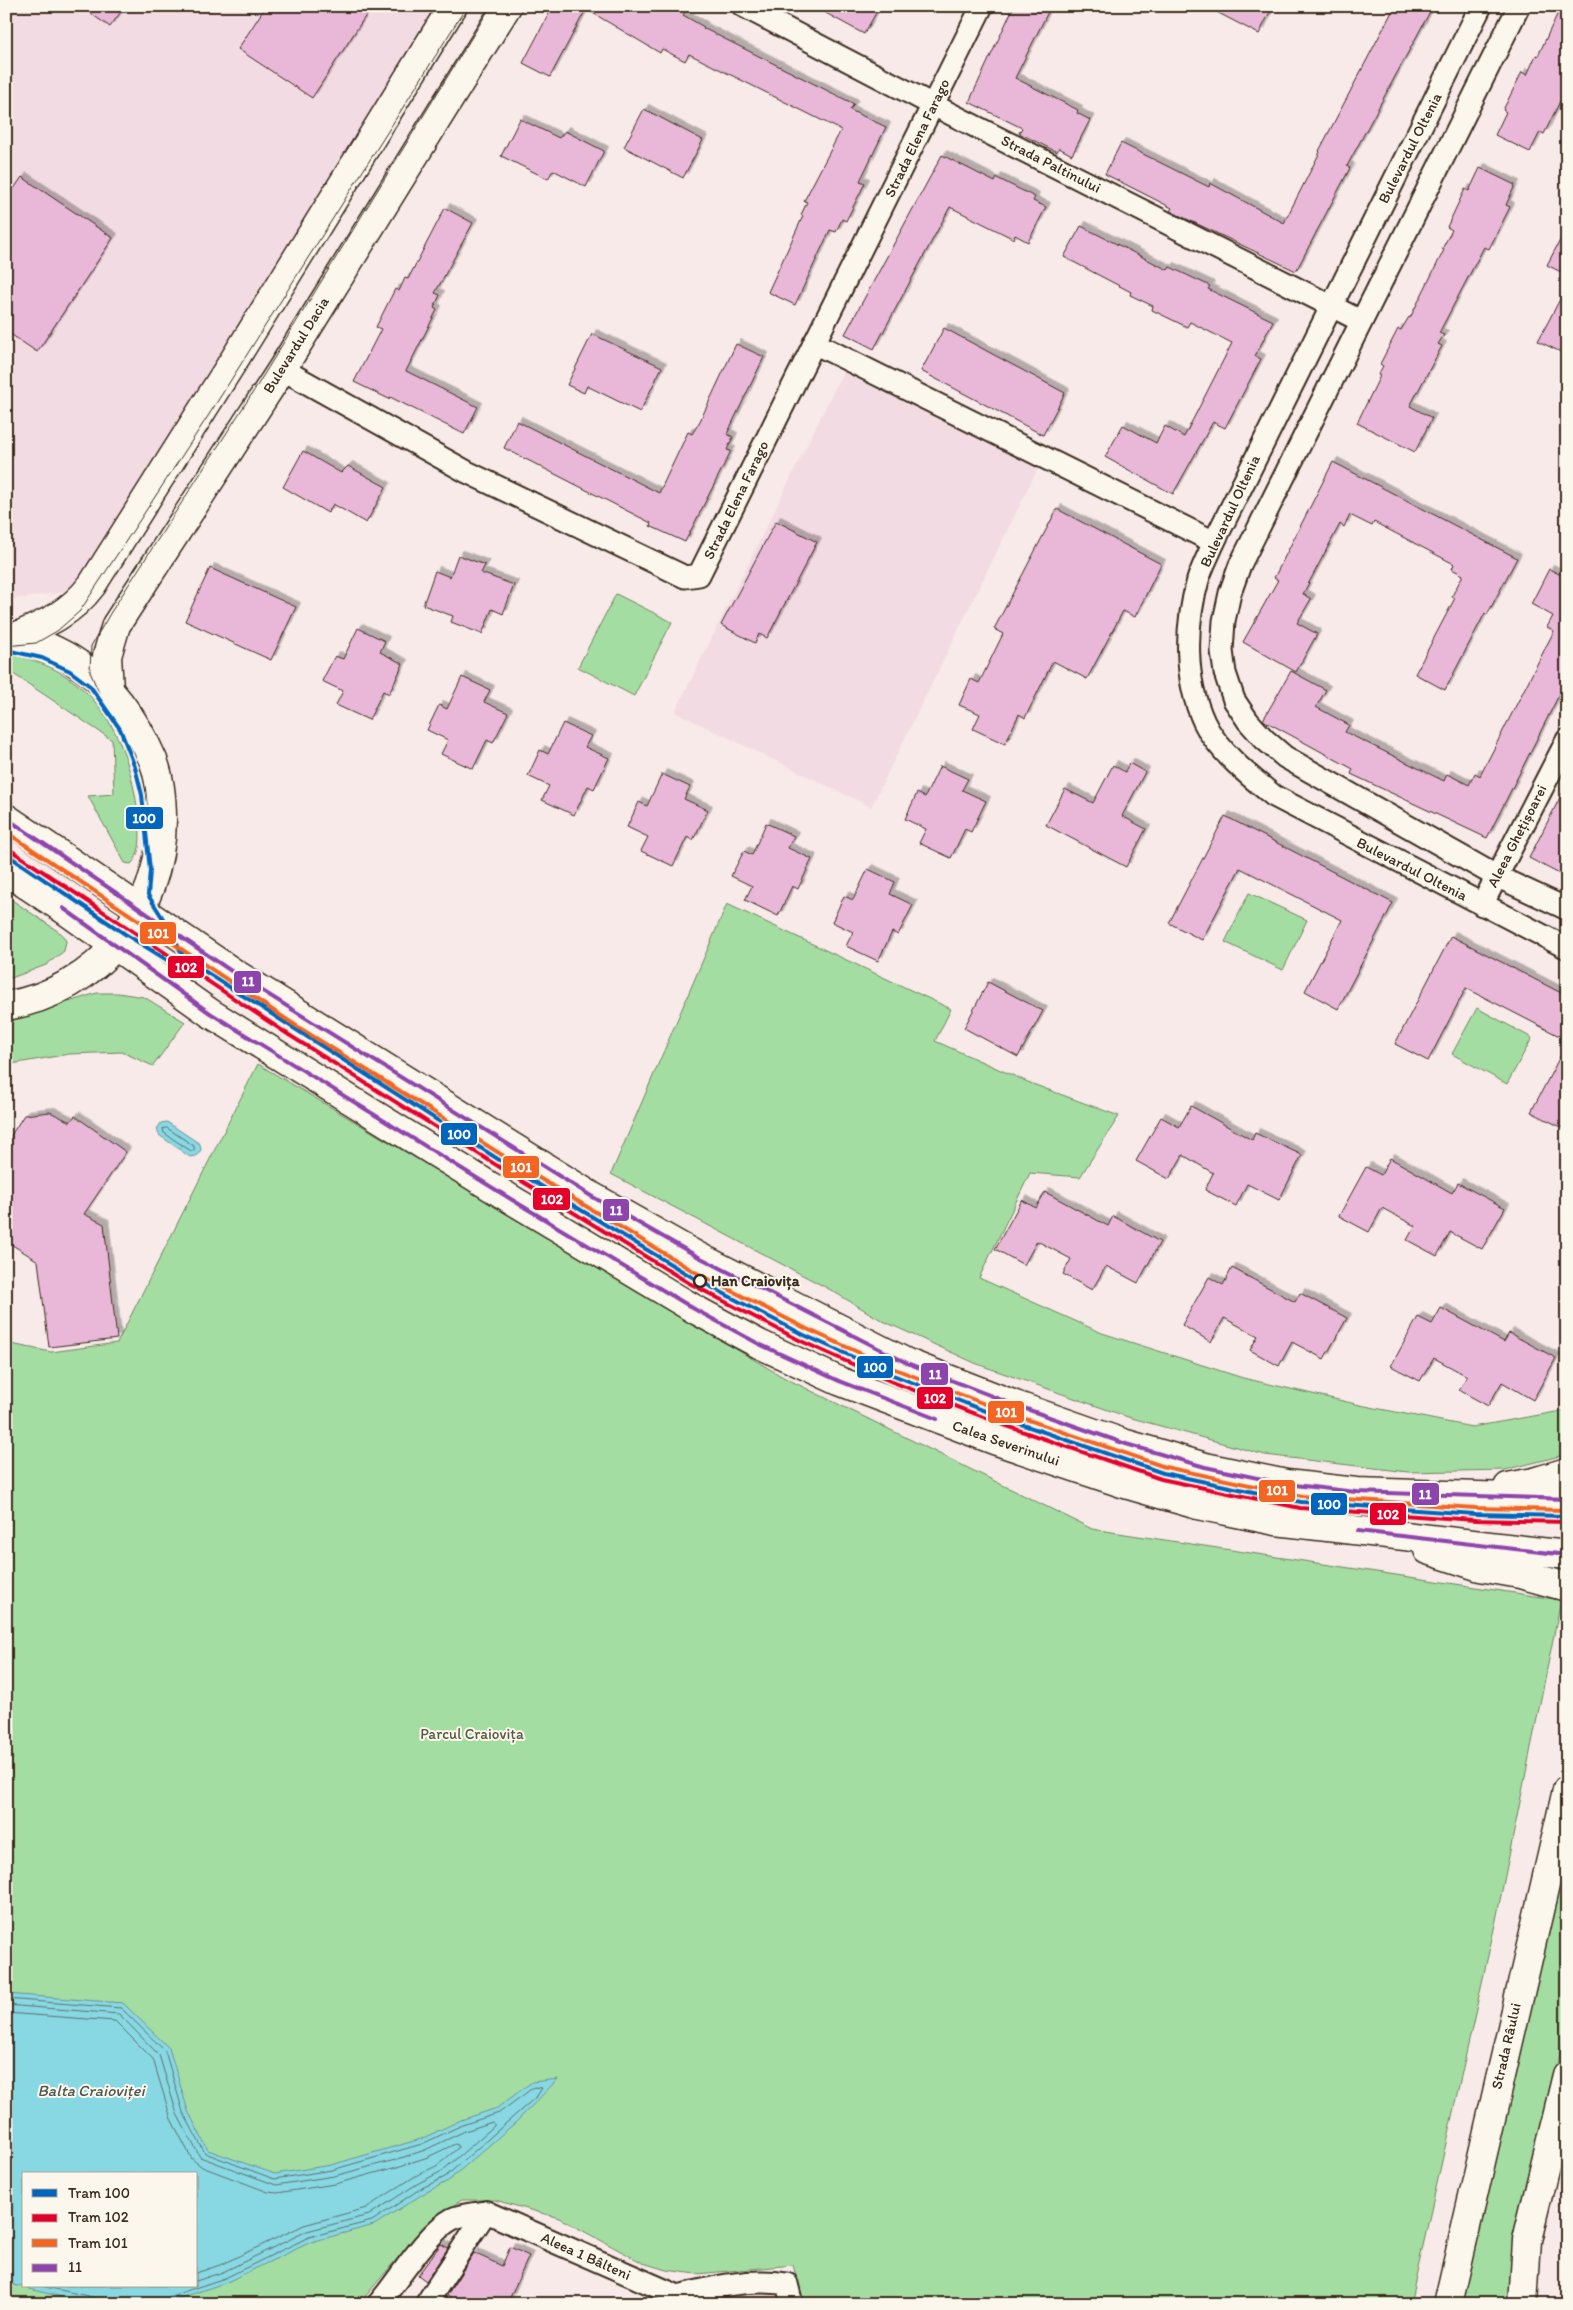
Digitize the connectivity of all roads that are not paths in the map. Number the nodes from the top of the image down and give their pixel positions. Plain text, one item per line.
1 (453, 6) edge
2 (507, 6) edge
3 (743, 6) edge
4 (982, 6) edge
5 (1481, 6) edge
6 (1519, 6) edge
7 (933, 105) junction
8 (1330, 306) junction
9 (1361, 321) junction
10 (814, 343) junction
11 (282, 369) junction
12 (1214, 542) junction
13 (10, 637) edge
14 (1188, 650) junction
15 (1222, 651) junction
16 (109, 689) junction
17 (1567, 740) edge
18 (6, 818) edge
19 (6, 871) edge
20 (1496, 876) junction
21 (1482, 905) junction
22 (1567, 909) edge
23 (140, 910) junction
24 (116, 946) junction
25 (1567, 948) edge
26 (6, 1006) edge
27 (1567, 1472) edge
28 (1462, 1496) junction
29 (1567, 1499) edge
30 (1376, 1533) junction
31 (1567, 1555) edge
32 (1567, 1587) edge
33 (1567, 1790) edge
34 (1567, 2075) edge
35 (486, 2212) junction
36 (680, 2300) edge
37 (378, 2304) edge
38 (426, 2304) edge
39 (792, 2304) edge
40 (1448, 2304) edge
41 (1523, 2304) edge

1 - 13 main road
2 - 11 main road, Bulevardul Dacia
3 - 7 street, Strada Paltinului
4 - 7 street, Strada Elena Farago
5 - 8 street, Bulevardul Oltenia
6 - 9 street
7 - 8 street, Strada Paltinului
7 - 10 street, Strada Elena Farago
8 - 9 street, Strada Paltinului
8 - 12 street, Bulevardul Oltenia
9 - 15 street
10 - 11 street, Strada Elena Farago
10 - 12 street
11 - 16 main road, Bulevardul Dacia
12 - 14 street, Bulevardul Oltenia
13 - 16 main road
14 - 15 street
14 - 21 street, Bulevardul Oltenia
15 - 20 street
16 - 23 main road
17 - 20 street, Aleea Ghețișoarei
18 - 23 main road
19 - 24 main road, Calea Severinului
20 - 21 street, Aleea Ghețișoarei
20 - 22 street
21 - 25 street, Bulevardul Oltenia
23 - 24 main road
23 - 28 main road
24 - 26 main road
24 - 30 main road, Calea Severinului
27 - 28 main road
28 - 29 main road
30 - 31 main road, Calea Severinului
30 - 32 main road
33 - 40 main road, Strada Râului
34 - 41 main road
35 - 36 street, Aleea 1 Bâlteni
35 - 37 street
35 - 38 street
36 - 39 street

